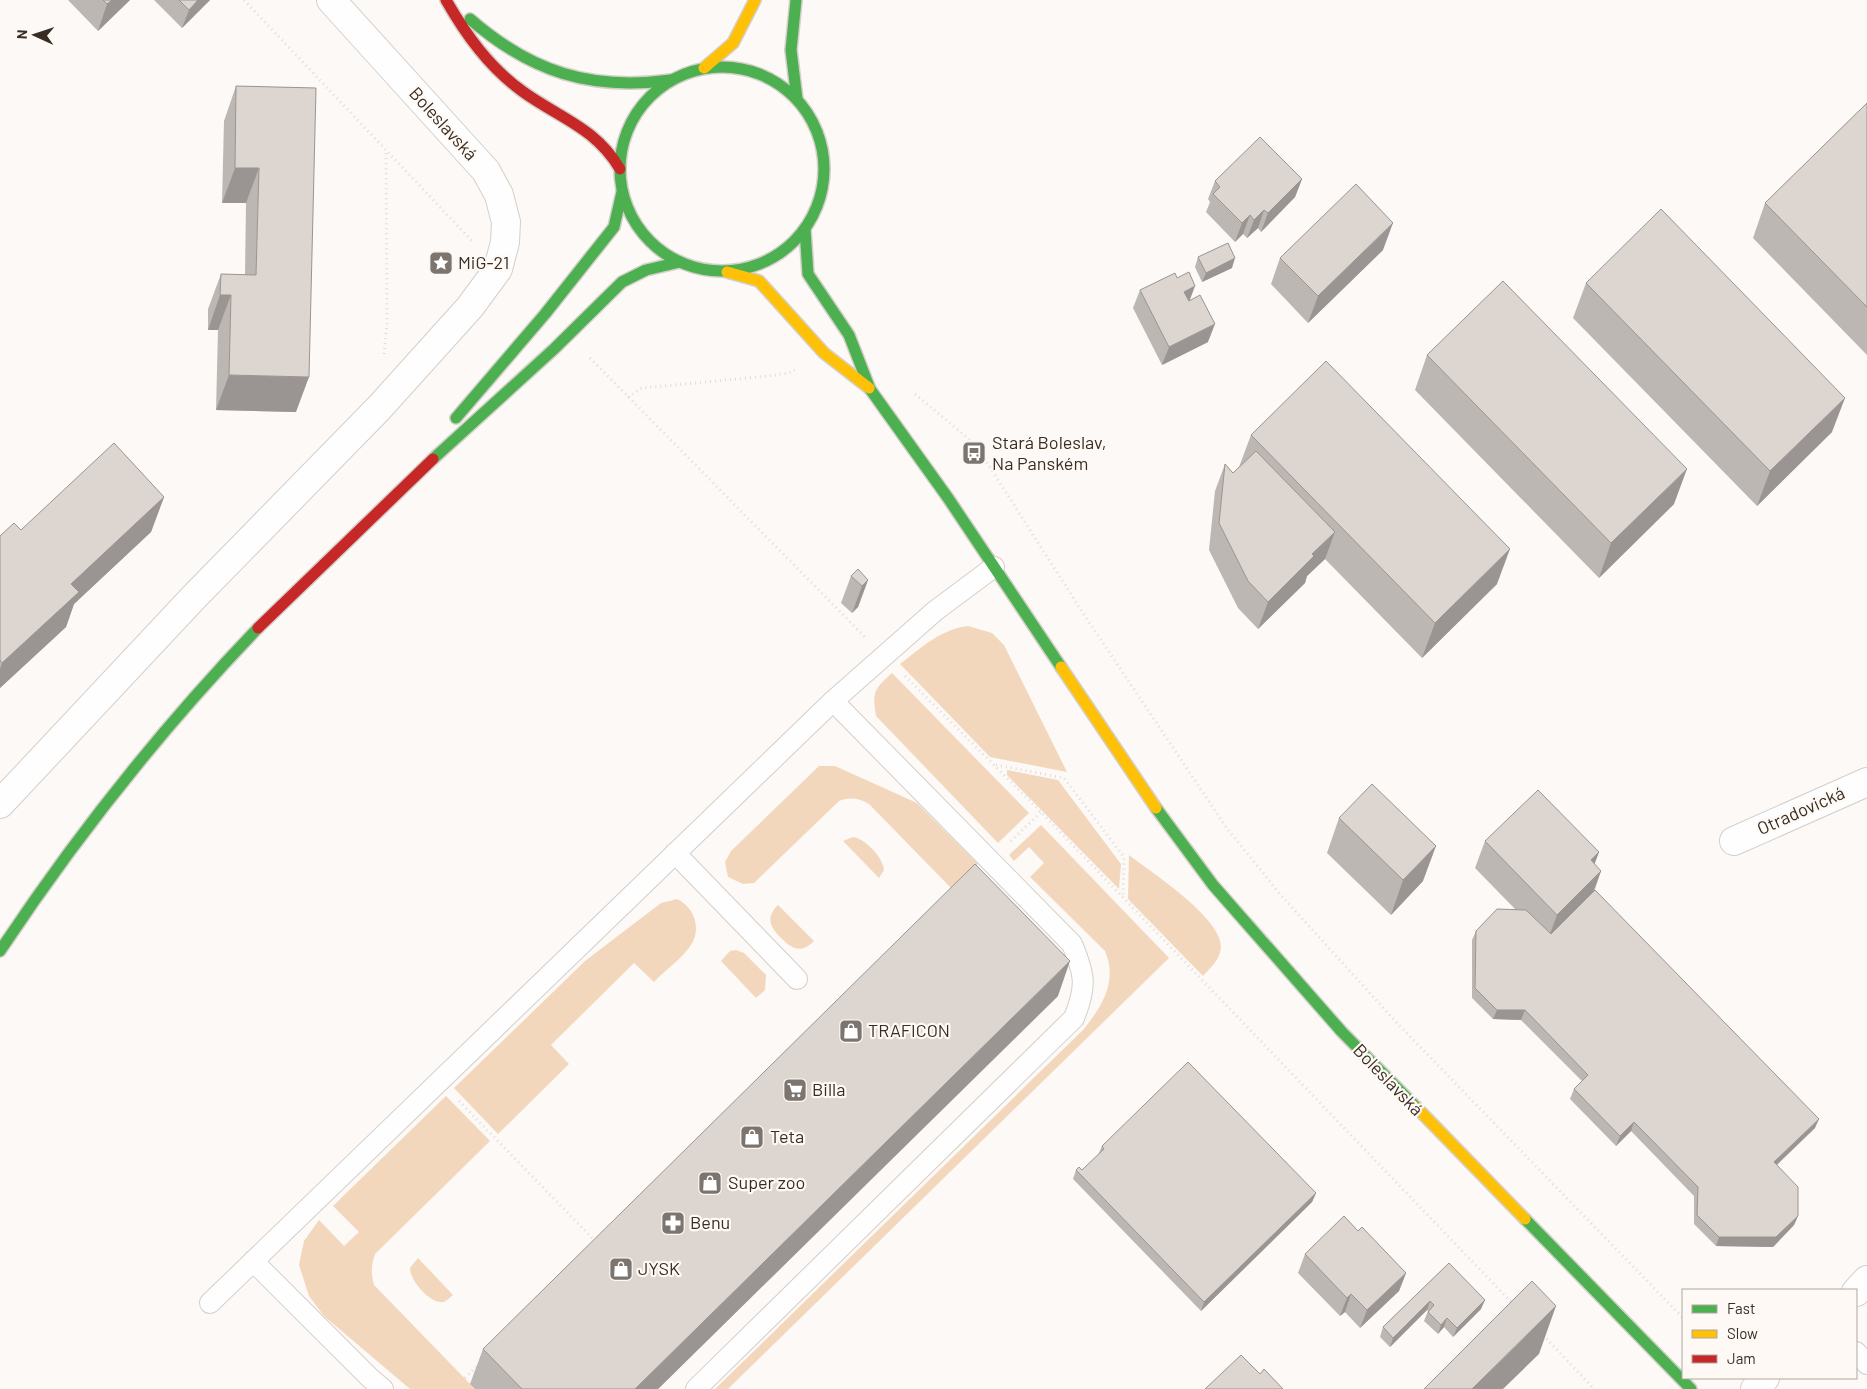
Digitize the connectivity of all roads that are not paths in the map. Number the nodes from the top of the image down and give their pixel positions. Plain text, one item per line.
1 (331, 0) edge
2 (446, 0) edge
3 (451, 0) edge
4 (755, 0) edge
5 (796, 0) edge
6 (704, 68) junction
7 (671, 80) junction
8 (797, 99) junction
9 (620, 169) junction
10 (622, 192) junction
11 (805, 229) junction
12 (680, 262) junction
13 (726, 271) junction
14 (870, 389) junction
15 (451, 424) dead end
16 (438, 438) dead end
17 (382, 504) junction
18 (994, 567) junction
19 (833, 700) junction
20 (1867, 782) edge
21 (0, 804) edge
22 (1734, 841) dead end
23 (675, 853) junction
24 (0, 951) edge
25 (797, 979) dead end
26 (253, 1261) junction
27 (1867, 1280) edge
28 (1857, 1291) edge
29 (210, 1303) dead end
30 (1857, 1353) edge
31 (1867, 1364) edge
32 (1765, 1379) edge
33 (384, 1389) edge
34 (696, 1389) edge
35 (1691, 1389) edge
36 (1755, 1389) edge

1 - 21 street, Boleslavská
2 - 9 main road
3 - 7 main road
4 - 6 main road
5 - 8 main road
6 - 7 main road
6 - 8 main road
7 - 9 main road
8 - 11 main road
9 - 10 main road
10 - 12 main road
10 - 15 main road
11 - 13 main road
11 - 14 main road
12 - 13 main road
12 - 17 main road
13 - 14 main road
14 - 18 main road, Boleslavská
16 - 17 main road
17 - 24 main road
18 - 19 lane
18 - 35 main road, Boleslavská
19 - 23 lane
19 - 34 lane
20 - 22 street, Otradovická
23 - 25 lane
23 - 26 lane
26 - 29 lane
26 - 33 lane
27 - 28 street
30 - 31 lane
32 - 36 street

